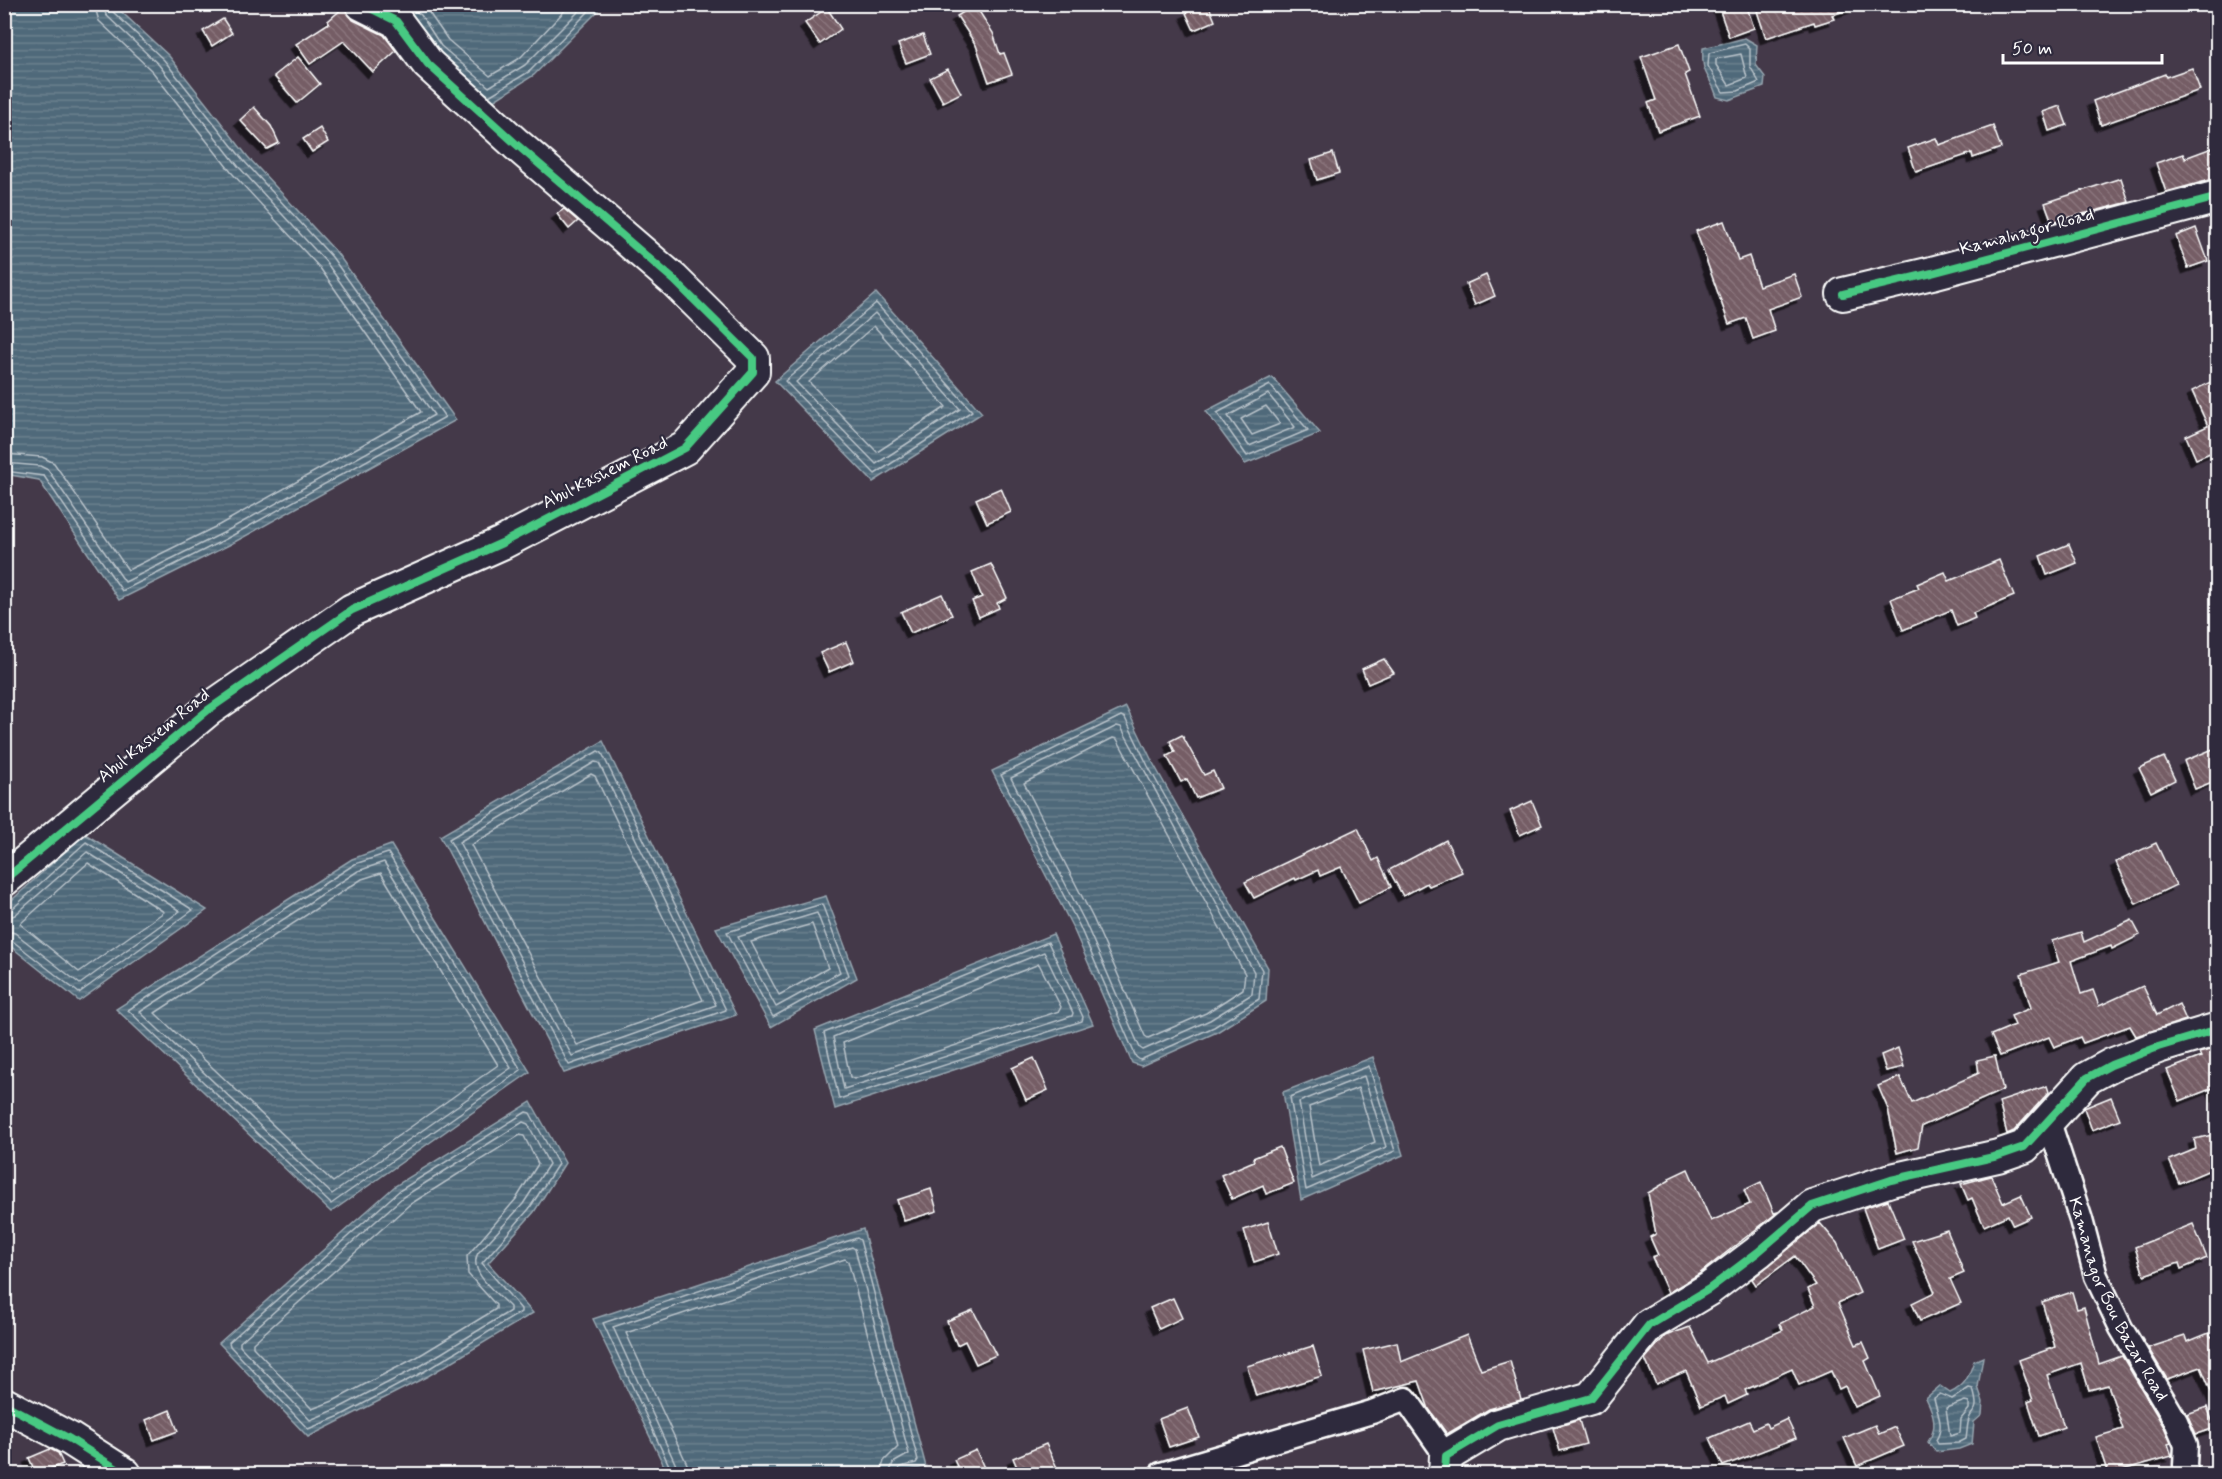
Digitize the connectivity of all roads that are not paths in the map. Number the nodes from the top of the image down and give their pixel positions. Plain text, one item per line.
1 (362, 4) edge
2 (2217, 197) edge
3 (1843, 294) dead end
4 (4, 880) edge
5 (2217, 1029) edge
6 (2048, 1119) junction
7 (4, 1404) edge
8 (1446, 1465) edge
9 (125, 1474) edge
10 (1161, 1474) edge
11 (2187, 1474) edge

1 - 4 street, Abul Kashem Road
2 - 3 street, Kamalnagor Road
5 - 6 street
6 - 8 street
6 - 11 street, Kamanagor Bou Bazar Road
7 - 9 street
8 - 10 street

